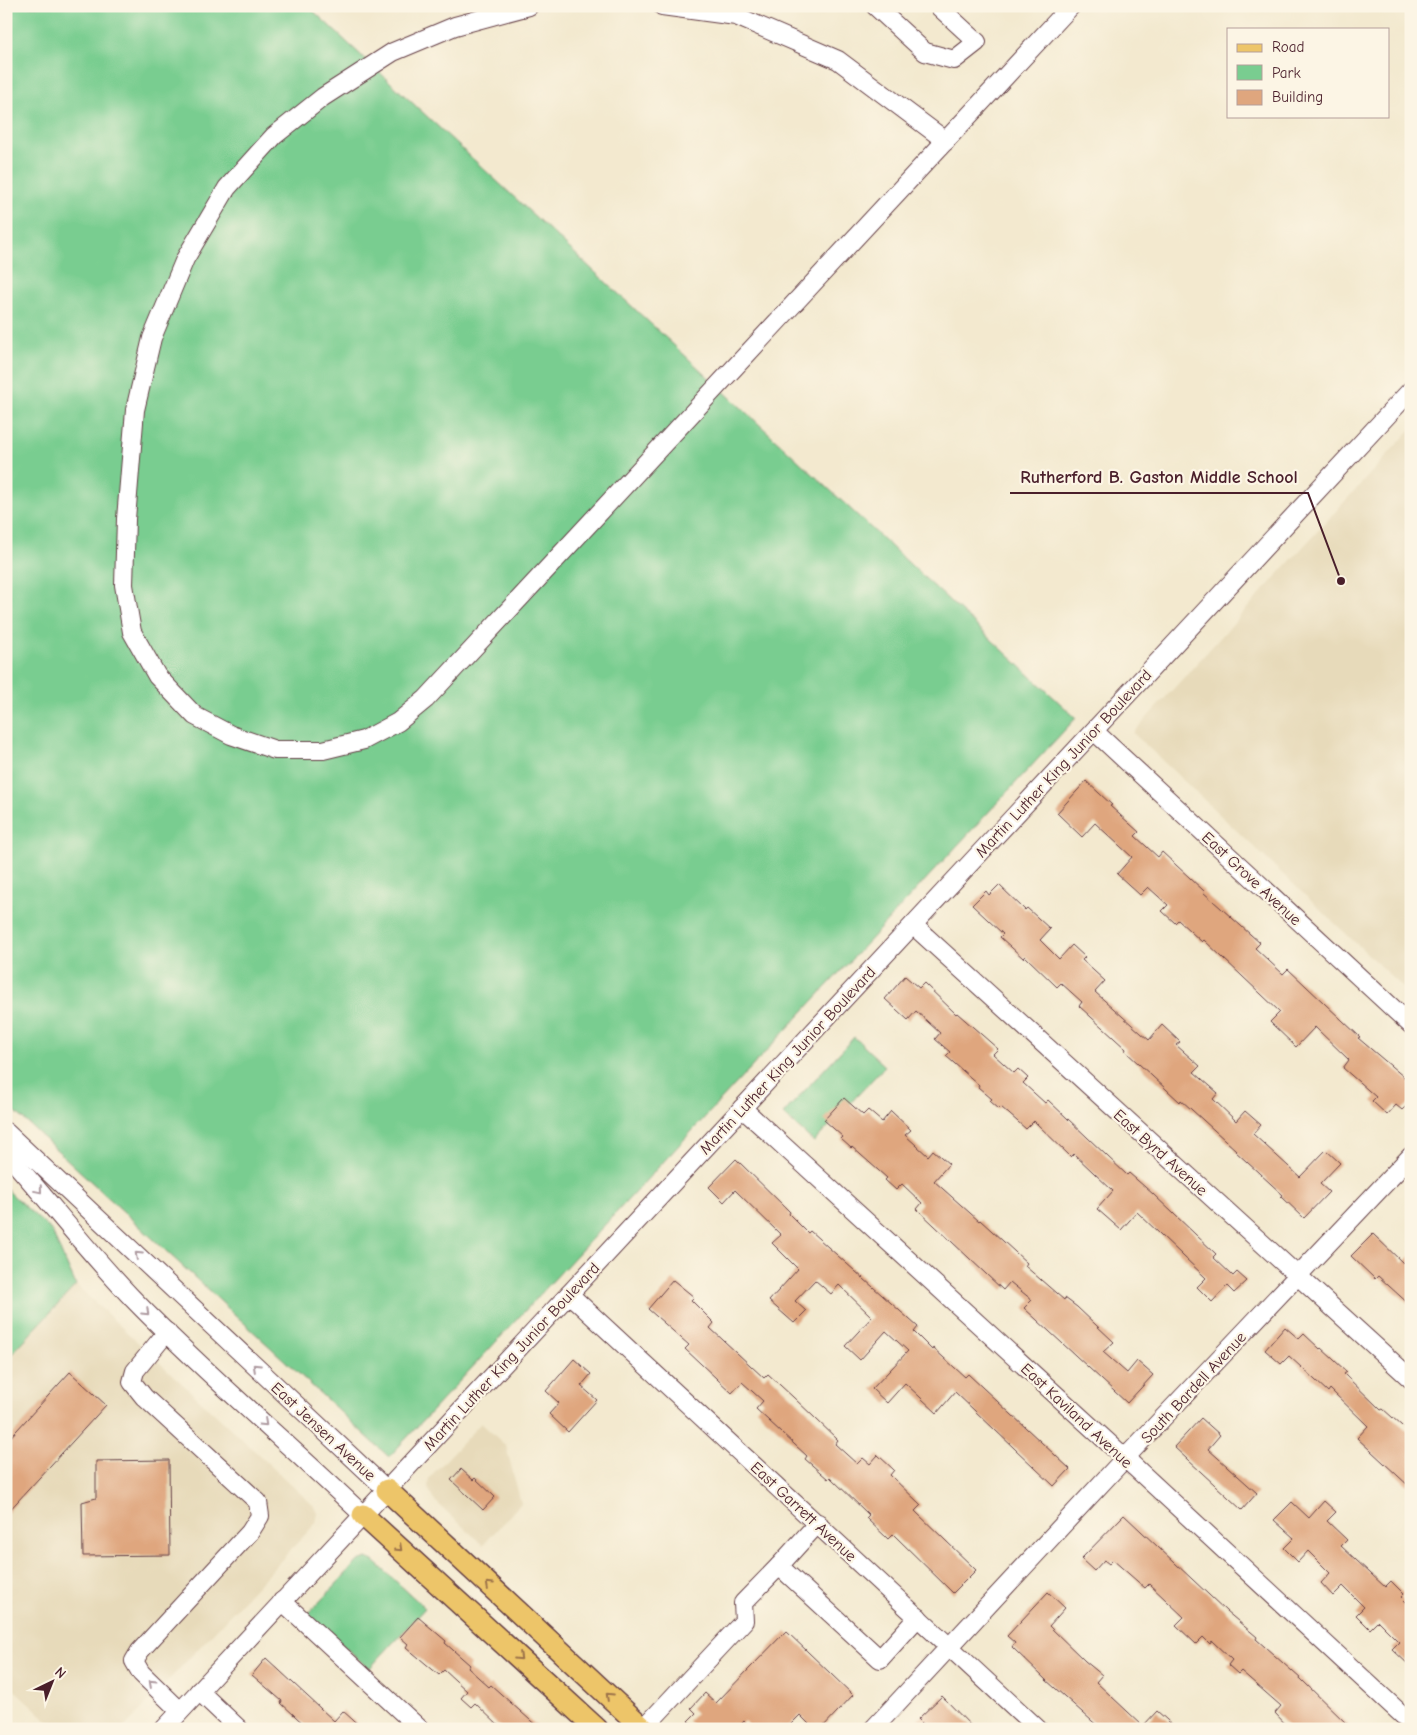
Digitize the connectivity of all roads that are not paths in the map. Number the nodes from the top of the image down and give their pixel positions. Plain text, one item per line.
1 (529, 6) edge
2 (662, 6) edge
3 (875, 6) edge
4 (938, 6) edge
5 (1071, 6) edge
6 (946, 141) junction
7 (1411, 390) edge
8 (1094, 731) junction
9 (912, 925) junction
10 (1411, 1025) edge
11 (742, 1108) junction
12 (6, 1132) edge
13 (6, 1153) edge
14 (1411, 1156) edge
15 (1297, 1276) junction
16 (569, 1294) junction
17 (166, 1332) junction
18 (1411, 1379) edge
19 (1125, 1458) junction
20 (387, 1490) junction
21 (363, 1515) junction
22 (818, 1523) junction
23 (779, 1566) junction
24 (282, 1601) junction
25 (918, 1617) junction
26 (950, 1646) junction
27 (199, 1691) junction
28 (180, 1711) junction
29 (1411, 1723) edge
30 (644, 1728) edge
31 (164, 1729) edge
32 (239, 1729) edge
33 (420, 1729) edge
34 (596, 1729) edge
35 (873, 1729) edge
36 (1038, 1729) edge

1 - 6 street
2 - 6 street
3 - 4 street
5 - 6 street
7 - 8 street, Martin Luther King Junior Boulevard
8 - 9 street, Martin Luther King Junior Boulevard
8 - 10 street, East Grove Avenue
9 - 11 street, Martin Luther King Junior Boulevard
9 - 15 street, East Byrd Avenue
11 - 16 street, Martin Luther King Junior Boulevard
11 - 19 street, East Kaviland Avenue
20 -> 12 street, East Jensen Avenue
13 -> 17 street
14 - 15 street, South Bardell Avenue
15 - 18 street, East Byrd Avenue
15 - 19 street, South Bardell Avenue
16 - 20 street, Martin Luther King Junior Boulevard
16 - 22 street, East Garrett Avenue
17 -> 21 street
28 -> 17 street
19 - 26 street, South Bardell Avenue
19 - 29 street, East Kaviland Avenue
20 - 21 street, Martin Luther King Junior Boulevard
30 -> 20 main road, East Jensen Avenue
21 - 24 street, Martin Luther King Junior Boulevard
21 -> 34 main road
22 - 23 street
22 - 25 street, East Garrett Avenue
23 - 25 street
23 - 30 street
24 - 27 street, Martin Luther King Junior Boulevard
24 - 33 street
25 - 26 street, East Garrett Avenue
26 - 35 street, South Bardell Avenue
26 - 36 street, East Garrett Avenue
27 - 28 street, Martin Luther King Junior Boulevard
27 - 32 street
28 - 31 street, Martin Luther King Junior Boulevard

